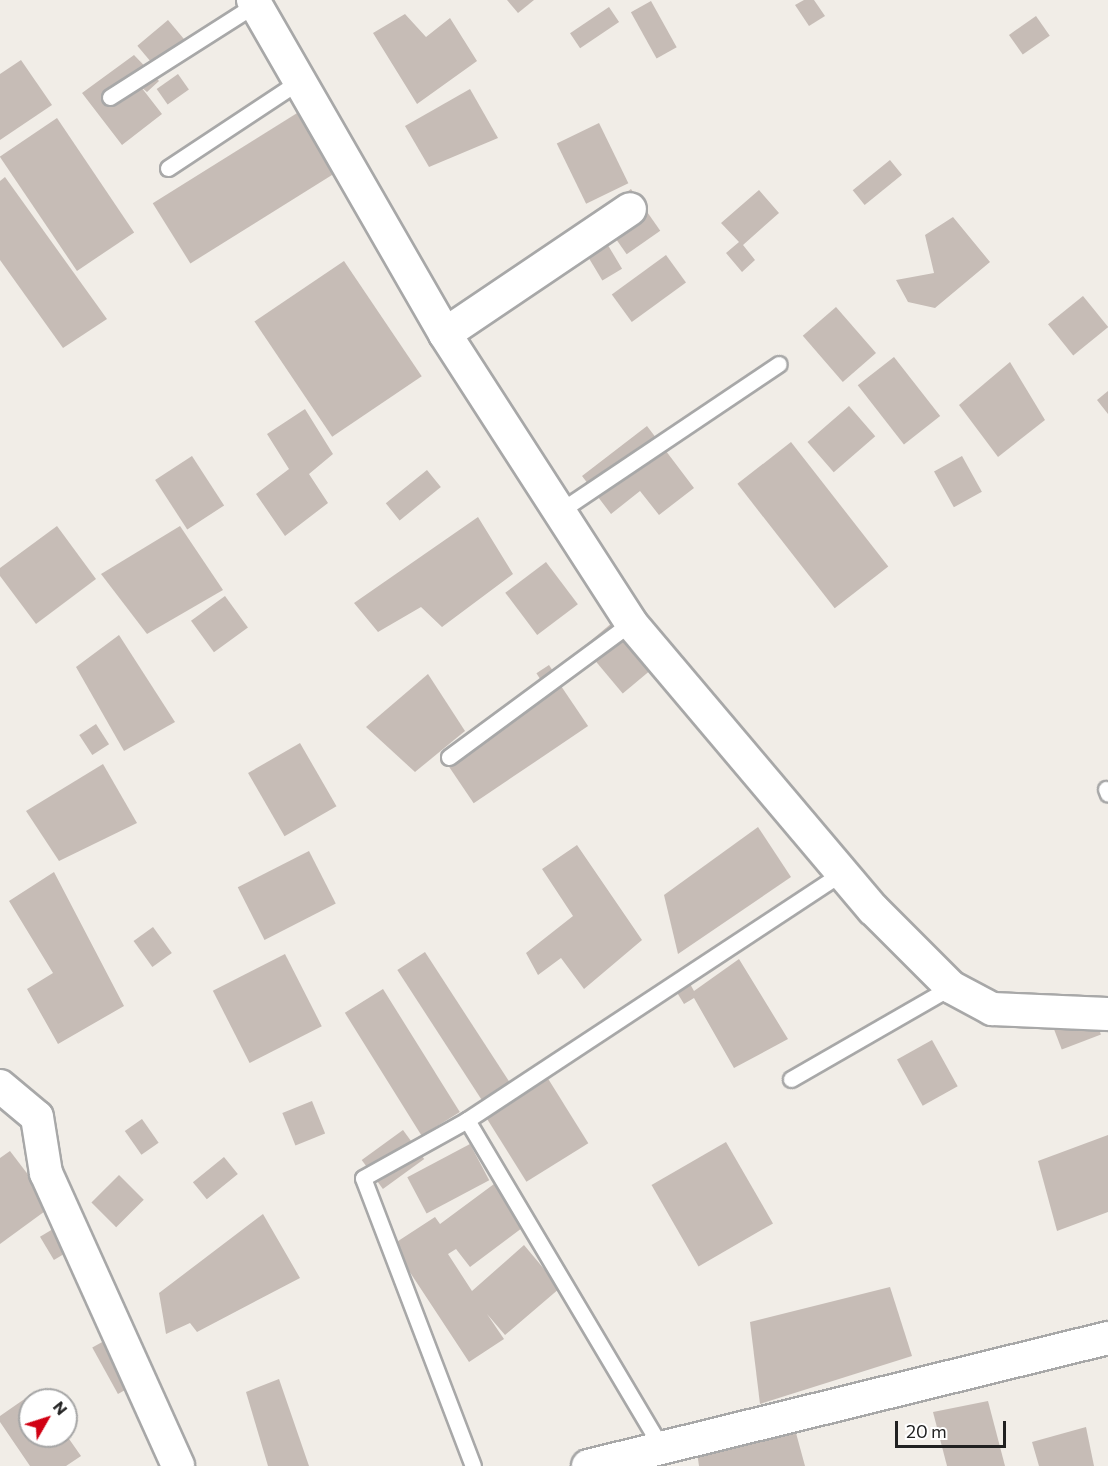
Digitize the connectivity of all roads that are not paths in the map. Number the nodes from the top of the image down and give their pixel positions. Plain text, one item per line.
1 (256, 1) edge
2 (301, 80) junction
3 (110, 97) dead end
4 (168, 168) dead end
5 (630, 209) dead end
6 (445, 334) junction
7 (779, 364) dead end
8 (557, 513) junction
9 (631, 624) junction
10 (449, 757) dead end
11 (842, 873) junction
12 (951, 987) junction
13 (1108, 1014) edge
14 (791, 1079) dead end
15 (0, 1086) edge
16 (467, 1120) junction
17 (1108, 1338) edge
18 (661, 1447) junction
19 (178, 1466) edge
20 (473, 1466) edge
21 (588, 1466) edge

1 - 2 street
1 - 3 lane
2 - 4 lane
2 - 6 street
5 - 6 street
6 - 8 street
7 - 8 lane
8 - 9 street
9 - 10 lane
9 - 11 street
11 - 12 street
11 - 16 lane
12 - 13 street
12 - 14 lane
15 - 19 street
16 - 18 lane
16 - 20 lane
17 - 18 street
18 - 21 street

